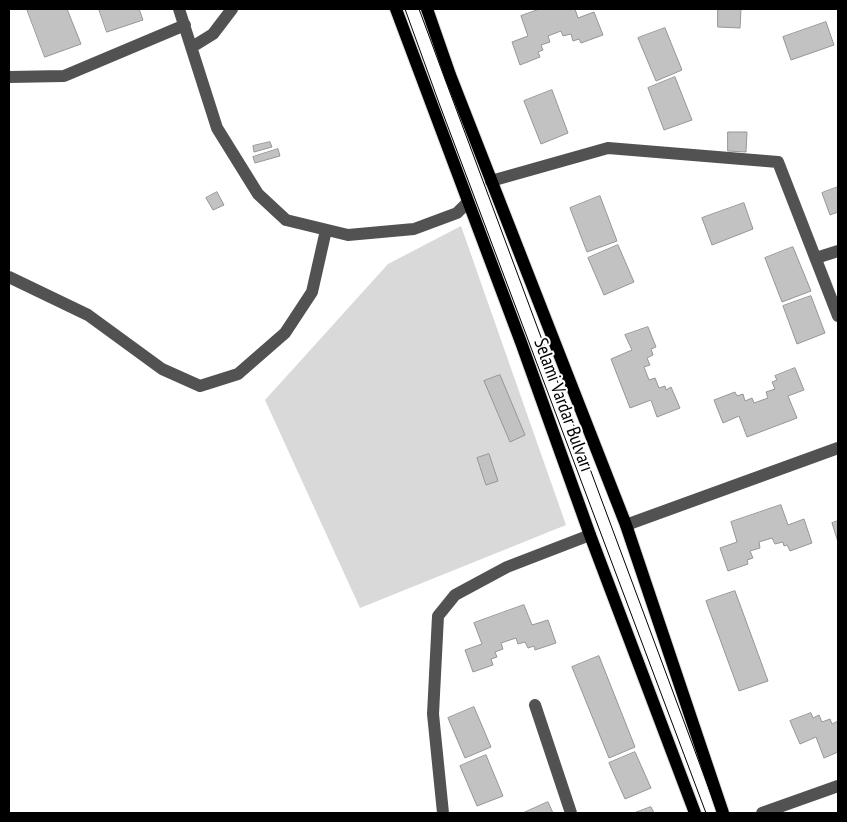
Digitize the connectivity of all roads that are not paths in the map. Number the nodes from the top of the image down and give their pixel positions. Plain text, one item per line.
1 (179, 9) edge
2 (232, 9) edge
3 (396, 9) edge
4 (427, 9) edge
5 (185, 25) junction
6 (192, 47) junction
7 (9, 77) edge
8 (491, 181) junction
9 (467, 203) junction
10 (326, 230) junction
11 (838, 251) edge
12 (816, 258) junction
13 (9, 277) edge
14 (838, 316) edge
15 (838, 448) edge
16 (626, 525) junction
17 (590, 535) junction
18 (535, 705) dead end
19 (838, 786) edge
20 (444, 813) edge
21 (571, 813) edge
22 (695, 813) edge
23 (723, 813) edge
24 (762, 813) edge

1 - 5 street
2 - 6 street
3 - 9 main road, Selami Vardar Bulvarı
4 - 8 main road, Selami Vardar Bulvarı
5 - 6 street
5 - 7 street
6 - 10 street
8 - 12 street
8 - 16 main road, Selami Vardar Bulvarı
9 - 10 street
9 - 17 main road, Selami Vardar Bulvarı
10 - 13 street
11 - 12 street
12 - 14 street
15 - 16 street
16 - 23 main road, Selami Vardar Bulvarı
17 - 20 street
17 - 22 main road, Selami Vardar Bulvarı
18 - 21 street
19 - 24 street

